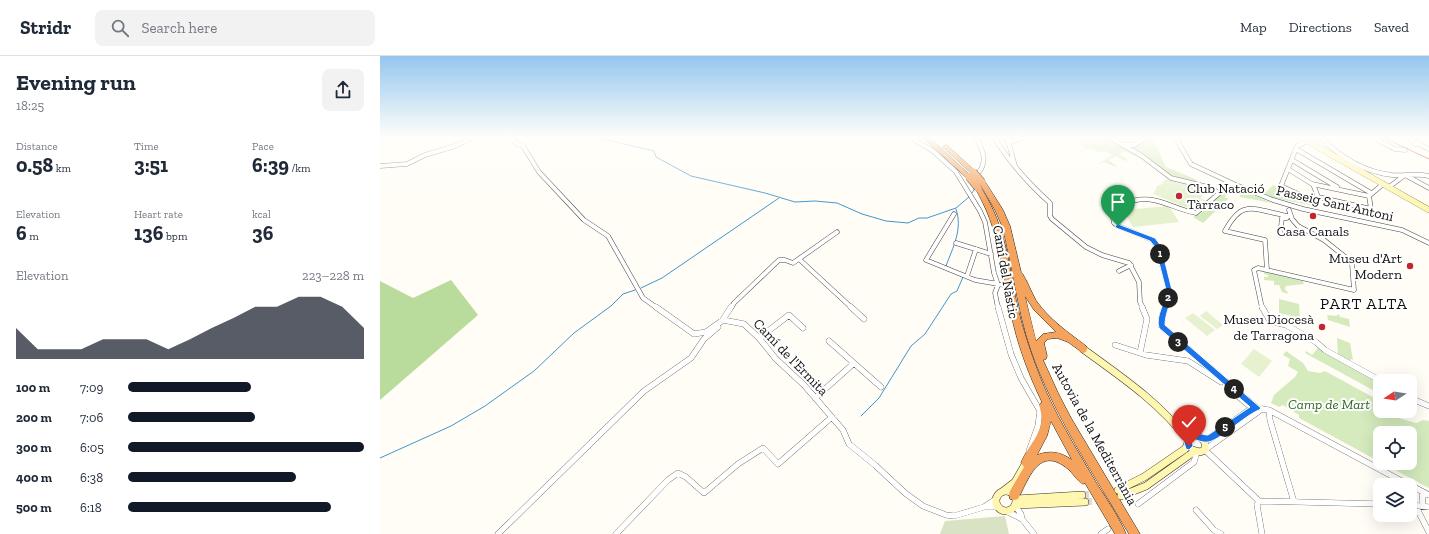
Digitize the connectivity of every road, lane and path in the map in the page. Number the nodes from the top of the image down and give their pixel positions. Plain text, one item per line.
1 (417, 159) edge
2 (531, 159) edge
3 (943, 159) edge
4 (953, 159) edge
5 (956, 159) edge
6 (983, 159) edge
7 (1008, 159) edge
8 (1013, 159) edge
9 (1146, 159) edge
10 (1188, 159) edge
11 (1313, 159) edge
12 (1339, 159) edge
13 (1348, 159) edge
14 (1292, 160) joint
15 (380, 166) edge
16 (1015, 166) junction
17 (1288, 169) junction
18 (973, 176) junction
19 (1405, 176) junction
20 (1429, 176) edge
21 (1230, 183) junction
22 (1313, 184) junction
23 (1383, 184) junction
24 (980, 185) junction
25 (1389, 187) junction
26 (965, 188) junction
27 (1429, 188) edge
28 (1340, 189) junction
29 (1220, 193) junction
30 (1370, 194) junction
31 (1318, 197) junction
32 (1289, 208) junction
33 (1429, 210) edge
34 (954, 214) dead end
35 (1291, 218) junction
36 (837, 232) dead end
37 (1280, 235) dead end
38 (1010, 242) junction
39 (956, 243) dead end
40 (1429, 243) edge
41 (976, 249) junction
42 (991, 254) junction
43 (799, 259) junction
44 (1131, 265) junction
45 (1267, 270) junction
46 (1119, 271) dead end
47 (967, 276) junction
48 (1001, 285) junction
49 (864, 319) dead end
50 (723, 320) junction
51 (803, 328) dead end
52 (759, 338) junction
53 (829, 342) dead end
54 (1115, 345) dead end
55 (1083, 349) junction
56 (1140, 353) junction
57 (853, 364) junction
58 (1034, 374) junction
59 (1373, 376) edge
60 (881, 387) dead end
61 (815, 398) junction
62 (1417, 401) edge
63 (1428, 406) edge
64 (1257, 408) junction
65 (1269, 410) junction
66 (1063, 411) junction
67 (832, 418) junction
68 (1179, 428) junction
69 (1194, 435) junction
70 (1202, 438) junction
71 (1188, 442) junction
72 (1201, 450) junction
73 (1026, 463) junction
74 (1397, 478) edge
75 (1417, 489) edge
76 (1422, 492) junction
77 (997, 496) junction
78 (1429, 496) edge
79 (1084, 499) tunnel mouth
80 (1259, 501) junction
81 (1015, 502) junction
82 (1294, 502) junction
83 (1138, 504) dead end
84 (1373, 504) edge
85 (1426, 506) edge
86 (984, 507) junction
87 (999, 507) junction
88 (1196, 510) dead end
89 (1008, 512) junction
90 (1417, 513) edge
91 (1022, 519) junction
92 (1112, 532) edge
93 (1429, 532) edge
94 (498, 534) edge
95 (616, 534) edge
96 (1034, 534) edge
97 (1101, 534) edge
98 (1121, 534) edge
99 (1135, 534) edge
100 (1221, 534) edge
101 (1262, 534) edge

1 - 15 street
2 - 50 street
3 - 26 street, Camí del Nàstic
4 - 18 highway, Autovia de la Mediterrània
5 - 18 highway, Autovia de la Mediterrània
6 - 18 street
7 - 16 street
8 - 16 street
9 - 29 street
10 - 21 street, Passeig Sant Antoni
11 - 30 street
12 - 23 street
13 - 19 street
14 - 17 street
14 - 28 street
16 - 44 street
17 - 22 street
17 - 31 street
18 - 24 highway, Autovia de la Mediterrània, bridge
18 - 26 street
19 - 20 street
19 - 25 street
19 - 27 street
21 - 29 street
21 - 32 street, Passeig Sant Antoni
22 - 28 street
22 - 31 street
23 - 25 street
23 - 30 street
24 - 38 highway, Autovia de la Mediterrània
24 - 58 highway, Autovia de la Mediterrània
25 - 33 street
26 - 42 street, Camí del Nàstic
28 - 30 street
29 - 64 street
30 - 31 street
32 - 35 street
32 - 40 street, Passeig Sant Antoni
34 - 47 street
35 - 37 street
35 - 45 street
35 - 45 street
36 - 43 street
38 - 55 highway
38 - 66 highway, Autovia de la Mediterrània
39 - 41 street
41 - 42 street
41 - 47 street
42 - 48 street, Camí del Nàstic
43 - 49 street
43 - 50 street
44 - 46 street
44 - 56 street
45 - 59 street
47 - 48 street
48 - 73 street, Camí del Nàstic
50 - 52 street, Camí de l'Ermita
50 - 94 street
51 - 52 street
52 - 61 street, Camí de l'Ermita
53 - 57 street
54 - 56 street
55 - 66 highway
55 - 68 street
56 - 64 street
57 - 60 street
57 - 61 street
58 - 73 highway
58 - 98 highway, Autovia de la Mediterrània
61 - 67 street, Camí de l'Ermita
62 - 63 street
64 - 65 street
64 - 70 street
64 - 72 street
65 - 74 street
65 - 82 street
66 - 99 highway, Autovia de la Mediterrània
67 - 86 street, Camí de l'Ermita
67 - 95 street
68 - 69 street
68 - 71 street
69 - 70 street
69 - 71 street
70 - 72 street
71 - 72 street
71 - 72 street
72 - 80 street
72 - 83 street
73 - 77 street, Camí del Nàstic
75 - 76 street
76 - 78 street
76 - 85 street
77 - 81 street
77 - 86 street, Camí de l'Ermita
77 - 87 street
79 - 81 street
80 - 82 street
80 - 101 street
81 - 89 street
81 - 91 street
81 - 92 highway
82 - 84 street
86 - 87 street, Camí de l'Ermita
87 - 89 street
88 - 100 street
89 - 91 street
90 - 93 street
91 - 96 street
92 - 97 street

